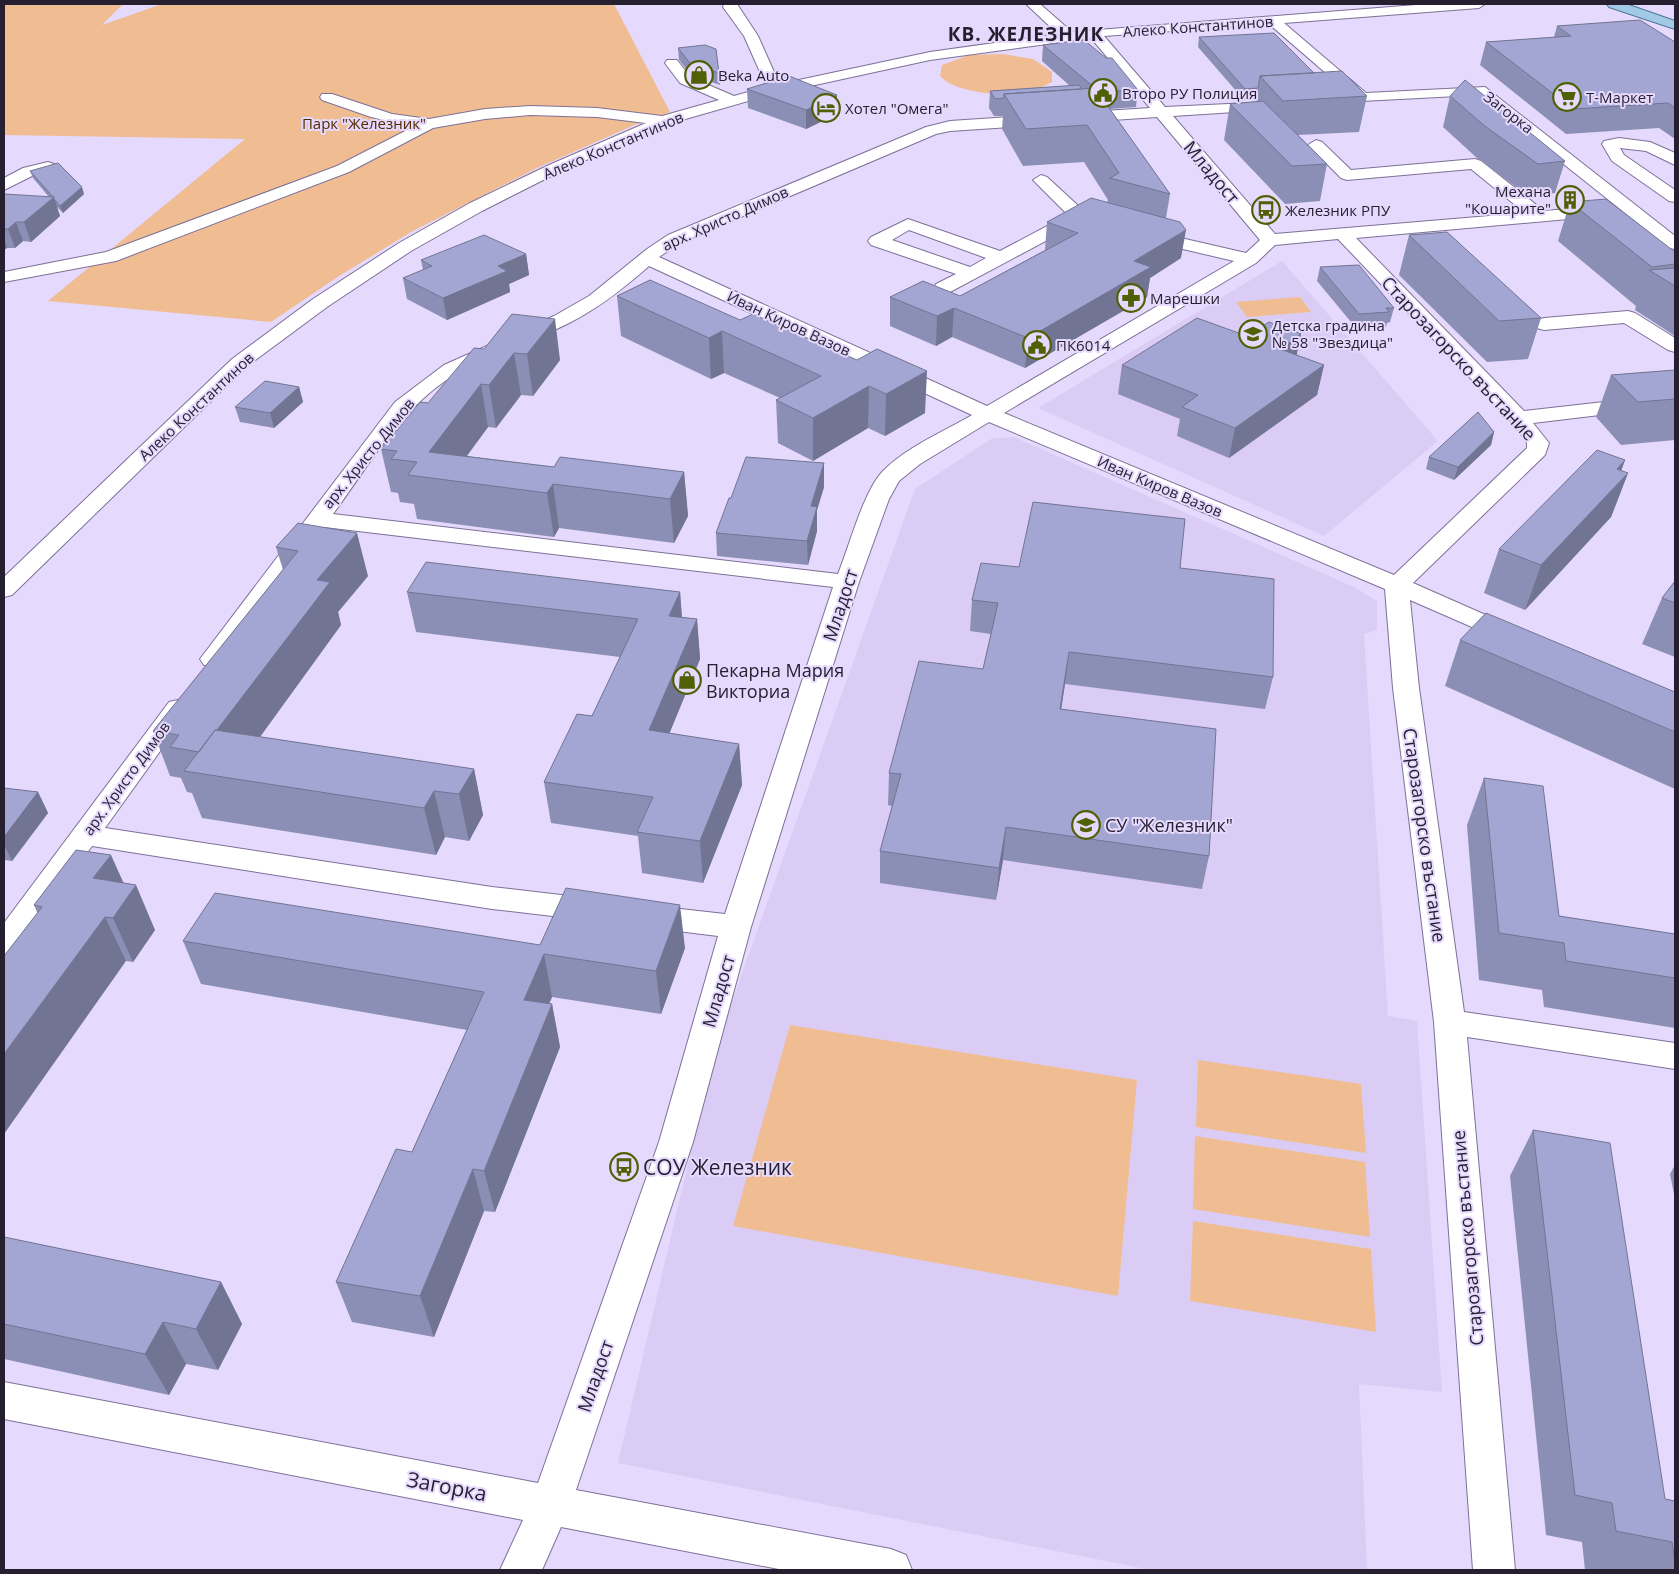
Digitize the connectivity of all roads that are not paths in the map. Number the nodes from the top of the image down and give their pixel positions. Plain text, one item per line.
1 (730, 4) edge
2 (1032, 4) edge
3 (1479, 4) edge
4 (1614, 4) edge
5 (1636, 4) edge
6 (1273, 20) junction
7 (1675, 25) edge
8 (1094, 33) junction
9 (1068, 36) junction
10 (672, 63) dead end
11 (767, 72) junction
12 (750, 77) dead end
13 (815, 79) junction
14 (734, 82) dead end
15 (709, 90) junction
16 (326, 97) dead end
17 (1363, 98) junction
18 (731, 100) junction
19 (1315, 101) edge
20 (1286, 103) edge
21 (1162, 112) junction
22 (663, 121) junction
23 (430, 124) junction
24 (1316, 145) dead end
25 (1675, 160) edge
26 (48, 166) edge
27 (1041, 180) dead end
28 (4, 185) edge
29 (1675, 197) edge
30 (1631, 209) junction
31 (1077, 215) junction
32 (1540, 216) junction
33 (1096, 221) edge
34 (1133, 232) edge
35 (1344, 234) junction
36 (1270, 240) junction
37 (1675, 244) edge
38 (1001, 257) junction
39 (646, 258) junction
40 (1250, 259) junction
41 (971, 273) junction
42 (4, 277) edge
43 (943, 288) edge
44 (1544, 324) dead end
45 (1675, 346) edge
46 (1675, 400) edge
47 (990, 415) junction
48 (1519, 418) junction
49 (316, 519) junction
50 (847, 582) junction
51 (1397, 586) junction
52 (4, 590) edge
53 (1532, 645) edge
54 (84, 835) junction
55 (736, 927) junction
56 (4, 945) edge
57 (1450, 1022) junction
58 (1675, 1056) edge
59 (4, 1401) edge
60 (550, 1506) junction
61 (521, 1570) edge
62 (891, 1570) edge
63 (1494, 1570) edge

1 - 11 street
2 - 9 street
3 - 6 street, Алеко Константинов
4 - 7 main road
5 - 7 main road
6 - 8 street, Алеко Константинов
6 - 17 street
8 - 9 street, Алеко Константинов
8 - 21 street, Младост
9 - 13 street, Алеко Константинов
10 - 15 street
11 - 12 street
11 - 13 street
13 - 18 street, Алеко Константинов
14 - 15 street
15 - 18 street
16 - 23 street
17 - 19 street
17 - 30 street, Загорка
18 - 22 street, Алеко Константинов
20 - 21 street, арх. Христо Димов
21 - 36 street, Младост
21 - 39 street, арх. Христо Димов
22 - 23 street
22 - 52 street, Алеко Константинов
23 - 42 street
24 - 32 street
25 - 29 street
26 - 28 street
27 - 31 street
30 - 32 street
30 - 37 street, Загорка
31 - 33 street
31 - 38 street
32 - 35 street
34 - 40 street
35 - 36 street
35 - 48 street, Старозагорско въстание
36 - 40 street, Младост
38 - 41 street
38 - 41 street
39 - 47 street, Иван Киров Вазов
39 - 49 street, арх. Христо Димов
40 - 47 street, Младост
41 - 43 street
44 - 45 street
46 - 48 street
47 - 50 street, Младост
47 - 51 street, Иван Киров Вазов
48 - 51 street, Старозагорско въстание
49 - 50 street
49 - 54 street, арх. Христо Димов
50 - 55 street, Младост
51 - 53 street, Иван Киров Вазов
51 - 57 street, Старозагорско въстание
54 - 55 street
54 - 56 street, арх. Христо Димов
55 - 60 street, Младост
57 - 58 street
57 - 63 street, Старозагорско въстание
59 - 60 street, Загорка
60 - 61 street, Младост
60 - 62 street, Загорка

